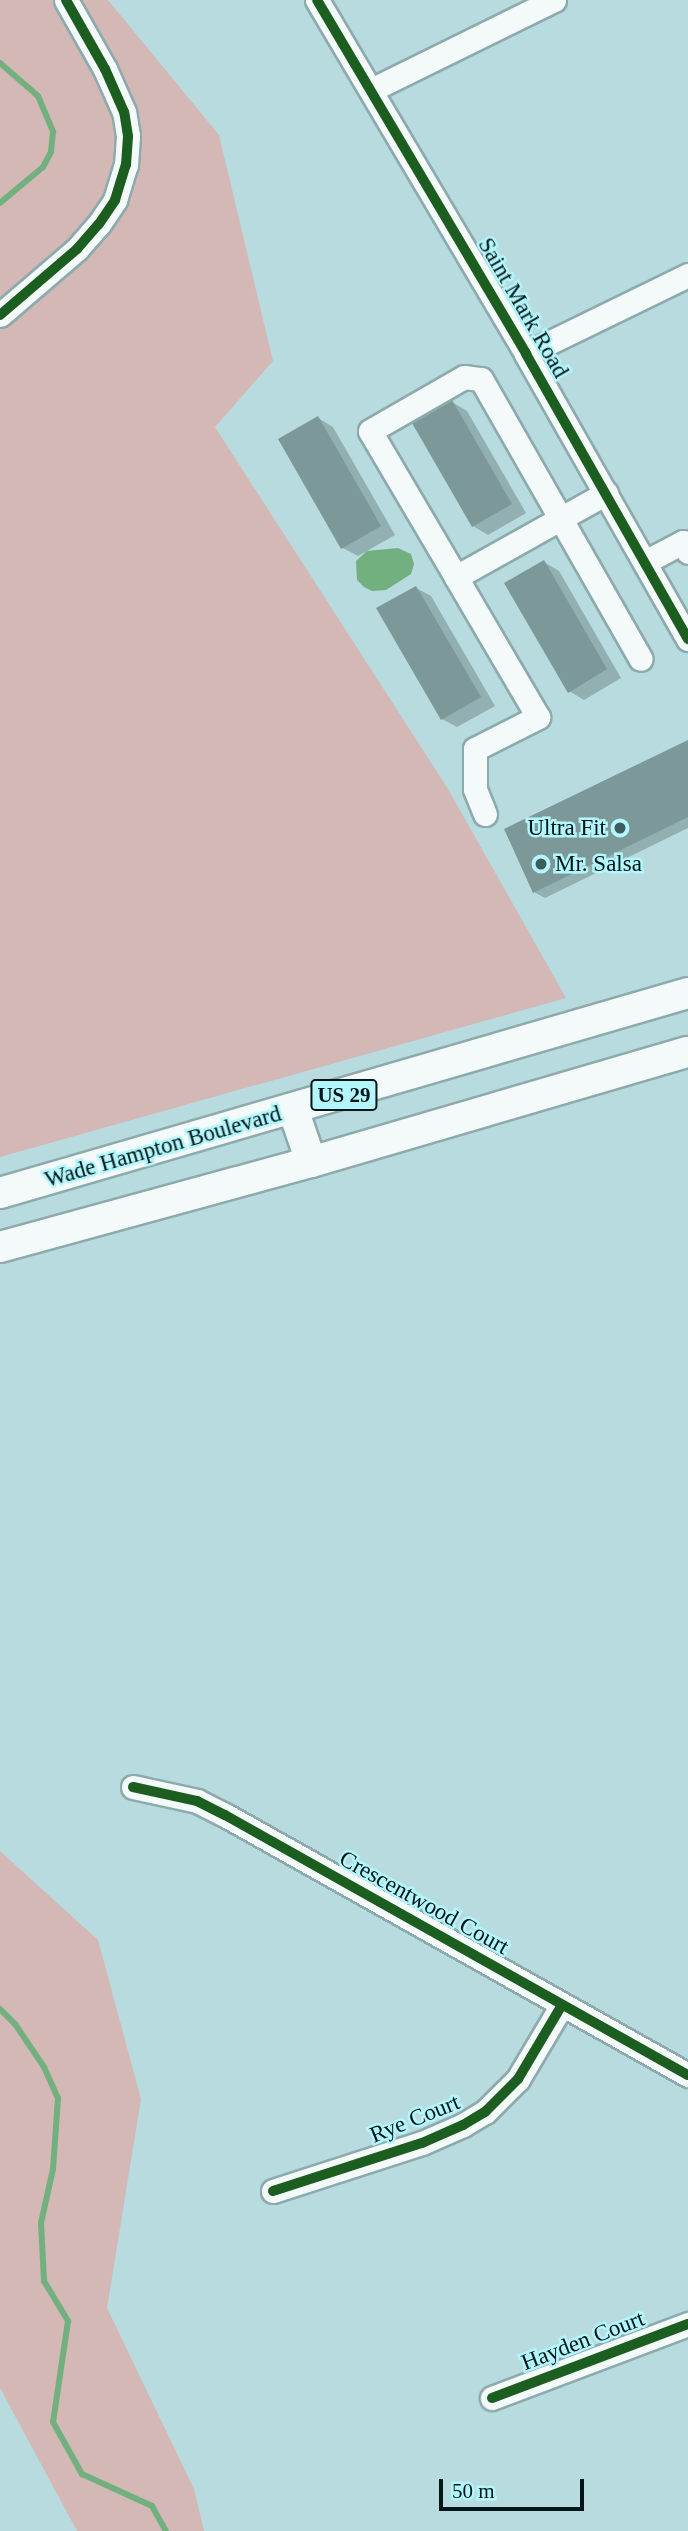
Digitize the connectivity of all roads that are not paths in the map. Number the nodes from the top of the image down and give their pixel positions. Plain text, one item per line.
1 (66, 0) edge
2 (317, 0) edge
3 (554, 0) edge
4 (371, 90) junction
5 (688, 275) edge
6 (0, 315) edge
7 (526, 354) junction
8 (606, 493) junction
9 (561, 519) junction
10 (688, 552) edge
11 (645, 562) junction
12 (456, 577) junction
13 (688, 639) edge
14 (641, 659) dead end
15 (485, 814) dead end
16 (688, 993) edge
17 (688, 1052) edge
18 (293, 1110) junction
19 (311, 1162) junction
20 (0, 1193) edge
21 (0, 1247) edge
22 (133, 1787) dead end
23 (562, 2005) junction
24 (688, 2076) edge
25 (273, 2191) dead end
26 (688, 2324) edge
27 (492, 2398) dead end

1 - 6 street
2 - 4 street, Saint Mark Road
3 - 4 street
4 - 7 street, Saint Mark Road
5 - 7 street
7 - 8 street, Saint Mark Road
8 - 9 street
8 - 11 street, Saint Mark Road
9 - 12 street
9 - 12 street
9 - 14 street
10 - 11 street
11 - 13 street, Saint Mark Road
12 - 15 street
16 - 18 main road, Wade Hampton Boulevard / US 29
17 - 19 main road, US 29
18 - 19 main road
18 - 20 main road, Wade Hampton Boulevard / US 29
19 - 21 main road, US 29
22 - 23 street, Crescentwood Court
23 - 24 street, Crescentwood Court
23 - 25 street, Rye Court
26 - 27 street, Hayden Court

